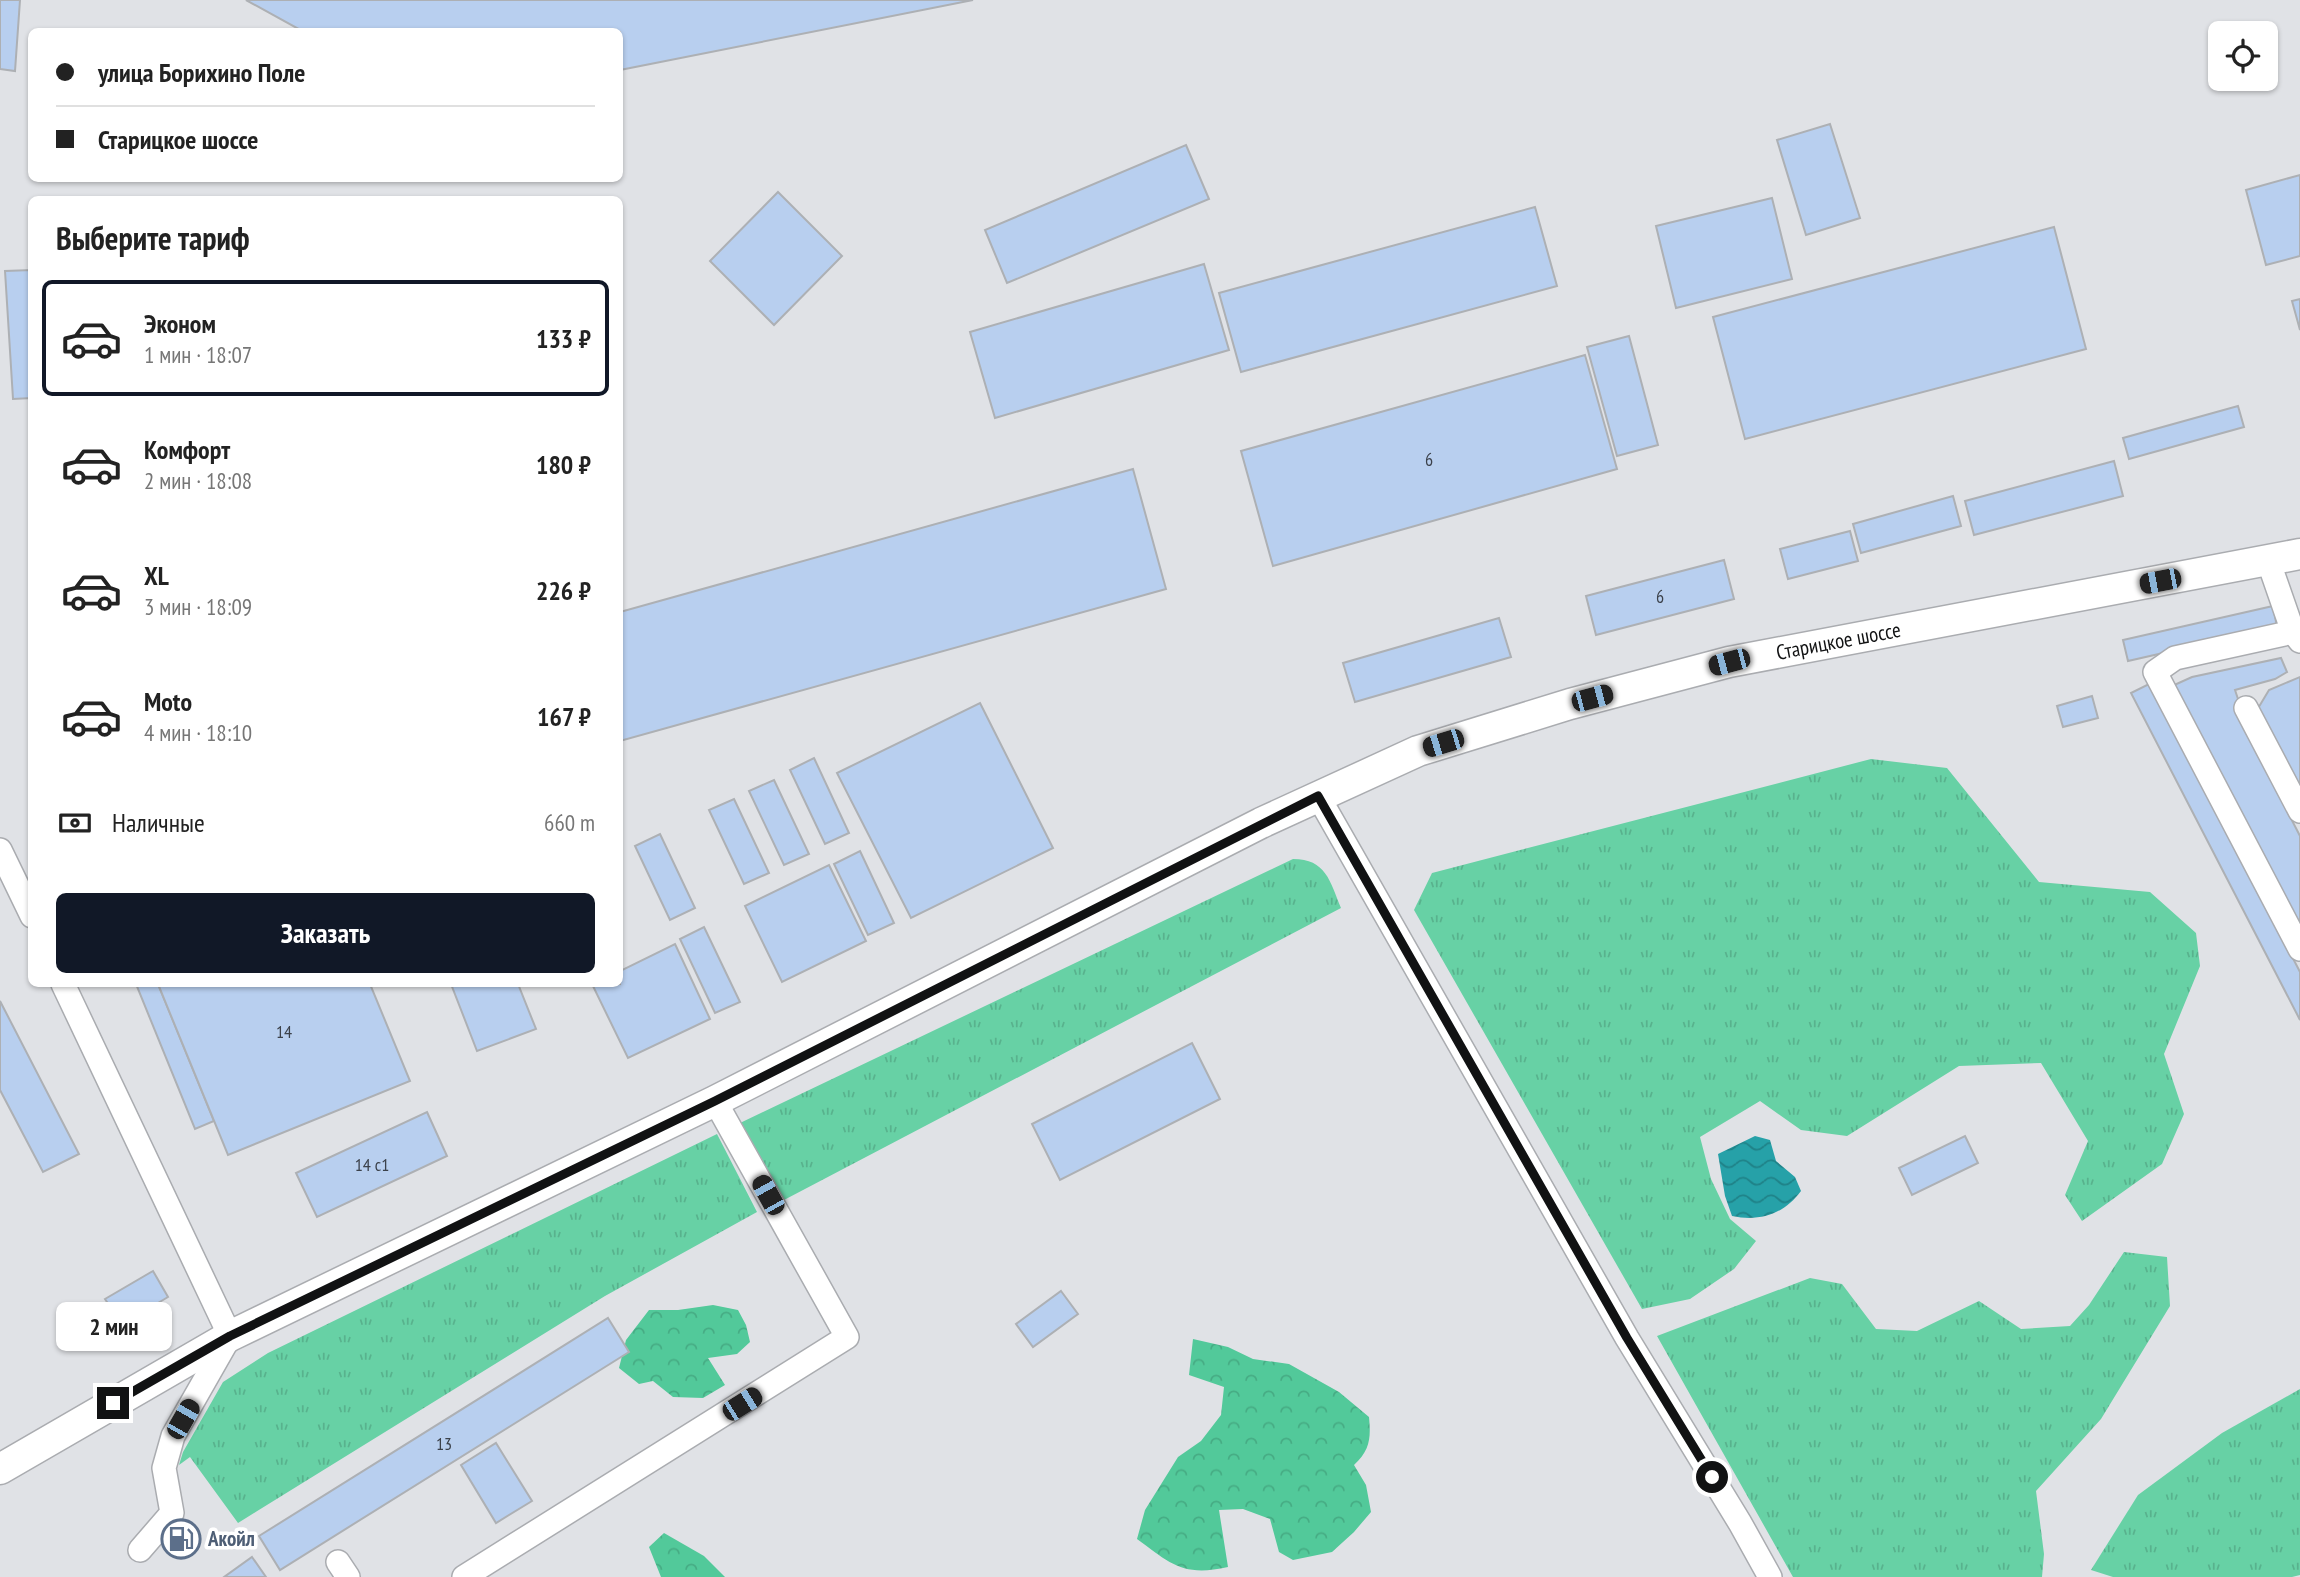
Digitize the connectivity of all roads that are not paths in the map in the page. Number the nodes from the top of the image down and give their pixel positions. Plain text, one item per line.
1 (2300, 554) edge
2 (2268, 560) junction
3 (2296, 636) edge
4 (2246, 709) dead end
5 (1318, 796) junction
6 (2300, 811) edge
7 (0, 850) edge
8 (28, 908) edge
9 (2300, 949) edge
10 (64, 987) edge
11 (715, 1101) junction
12 (230, 1336) junction
13 (0, 1469) edge
14 (140, 1550) dead end
15 (464, 1577) edge
16 (1770, 1577) edge

1 - 2 main road, Старицкое шоссе
2 - 3 street
2 - 5 main road, Старицкое шоссе
3 - 9 street
4 - 6 street
5 - 11 main road, Старицкое шоссе
5 - 16 street
7 - 8 street
10 - 12 street
11 - 12 main road, Старицкое шоссе
11 - 15 street
12 - 13 main road, Старицкое шоссе
12 - 14 street

